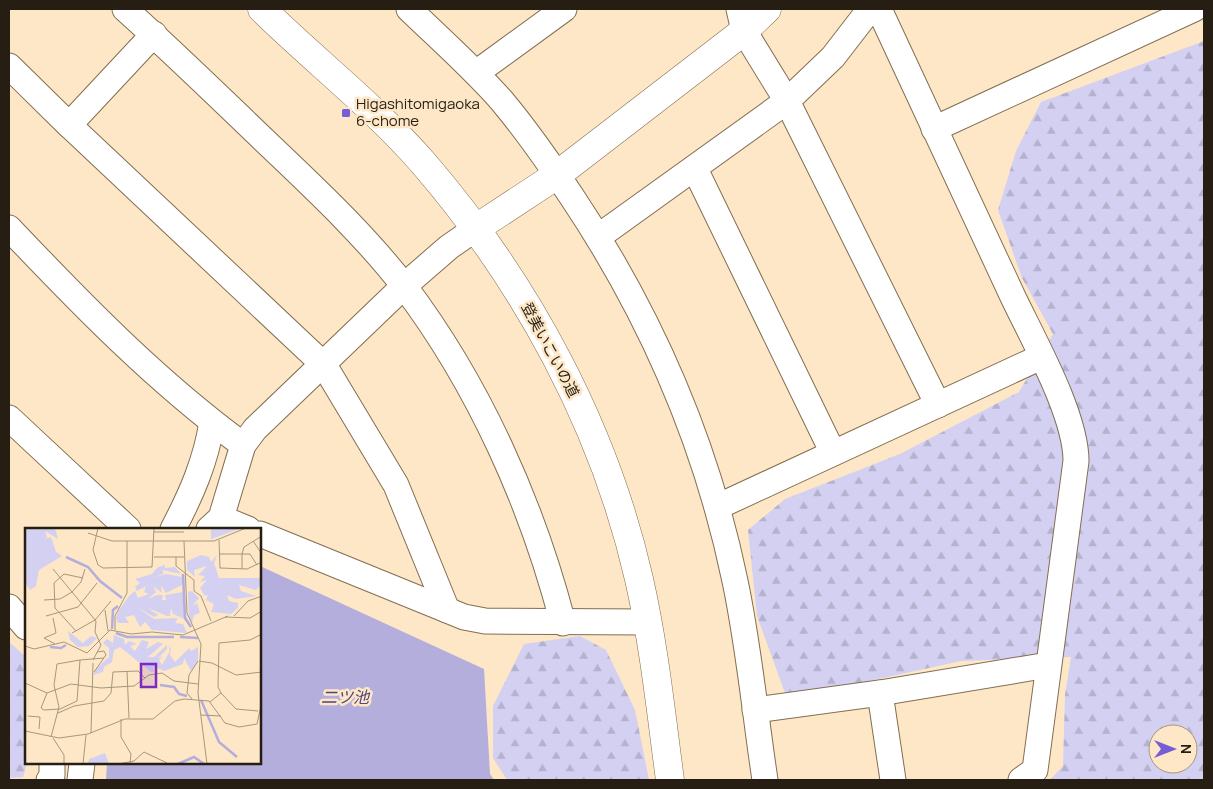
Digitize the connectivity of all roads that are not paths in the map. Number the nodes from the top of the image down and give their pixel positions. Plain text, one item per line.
1 (125, 9) edge
2 (262, 9) edge
3 (408, 9) edge
4 (564, 9) edge
5 (767, 9) edge
6 (870, 9) edge
7 (879, 9) edge
8 (1194, 9) edge
9 (742, 20) edge
10 (154, 34) junction
11 (9, 66) edge
12 (476, 73) junction
13 (787, 101) junction
14 (69, 125) junction
15 (934, 129) junction
16 (695, 169) junction
17 (557, 174) junction
18 (9, 228) edge
19 (475, 229) junction
20 (598, 237) junction
21 (404, 286) junction
22 (1041, 357) junction
23 (324, 365) junction
24 (938, 405) junction
25 (9, 418) edge
26 (212, 422) junction
27 (243, 445) junction
28 (833, 453) junction
29 (717, 507) junction
30 (215, 524) edge
31 (127, 528) edge
32 (174, 528) edge
33 (241, 528) edge
34 (261, 534) edge
35 (9, 607) edge
36 (447, 610) junction
37 (648, 622) junction
38 (563, 623) junction
39 (25, 626) edge
40 (1048, 665) junction
41 (880, 693) junction
42 (754, 710) junction
43 (52, 764) edge
44 (82, 764) edge
45 (49, 780) edge
46 (80, 780) edge
47 (670, 780) edge
48 (765, 780) edge
49 (893, 780) edge
50 (1021, 780) edge

1 - 10 street
2 - 19 street, 登美いこいの道
3 - 12 street
4 - 12 street
5 - 9 street
6 - 13 street
7 - 15 street
8 - 15 street
9 - 13 street
9 - 17 street
10 - 14 street
10 - 21 street
11 - 14 street
12 - 17 street
13 - 16 street
13 - 24 street
14 - 23 street
15 - 22 street
16 - 20 street
16 - 28 street
17 - 19 street
17 - 20 street
18 - 26 street
19 - 21 street
19 - 37 street, 登美いこいの道
20 - 29 street
21 - 23 street
21 - 38 street
22 - 24 street
22 - 40 street
23 - 27 street
23 - 36 street
24 - 28 street
25 - 31 street
26 - 27 street
26 - 32 street
27 - 30 street
28 - 29 street
29 - 42 street
30 - 33 street
34 - 36 street
35 - 39 street
36 - 38 street
37 - 38 street
37 - 47 street, 登美いこいの道
40 - 41 street
40 - 50 street
41 - 42 street
41 - 49 street
42 - 48 street
43 - 45 street
44 - 46 street

